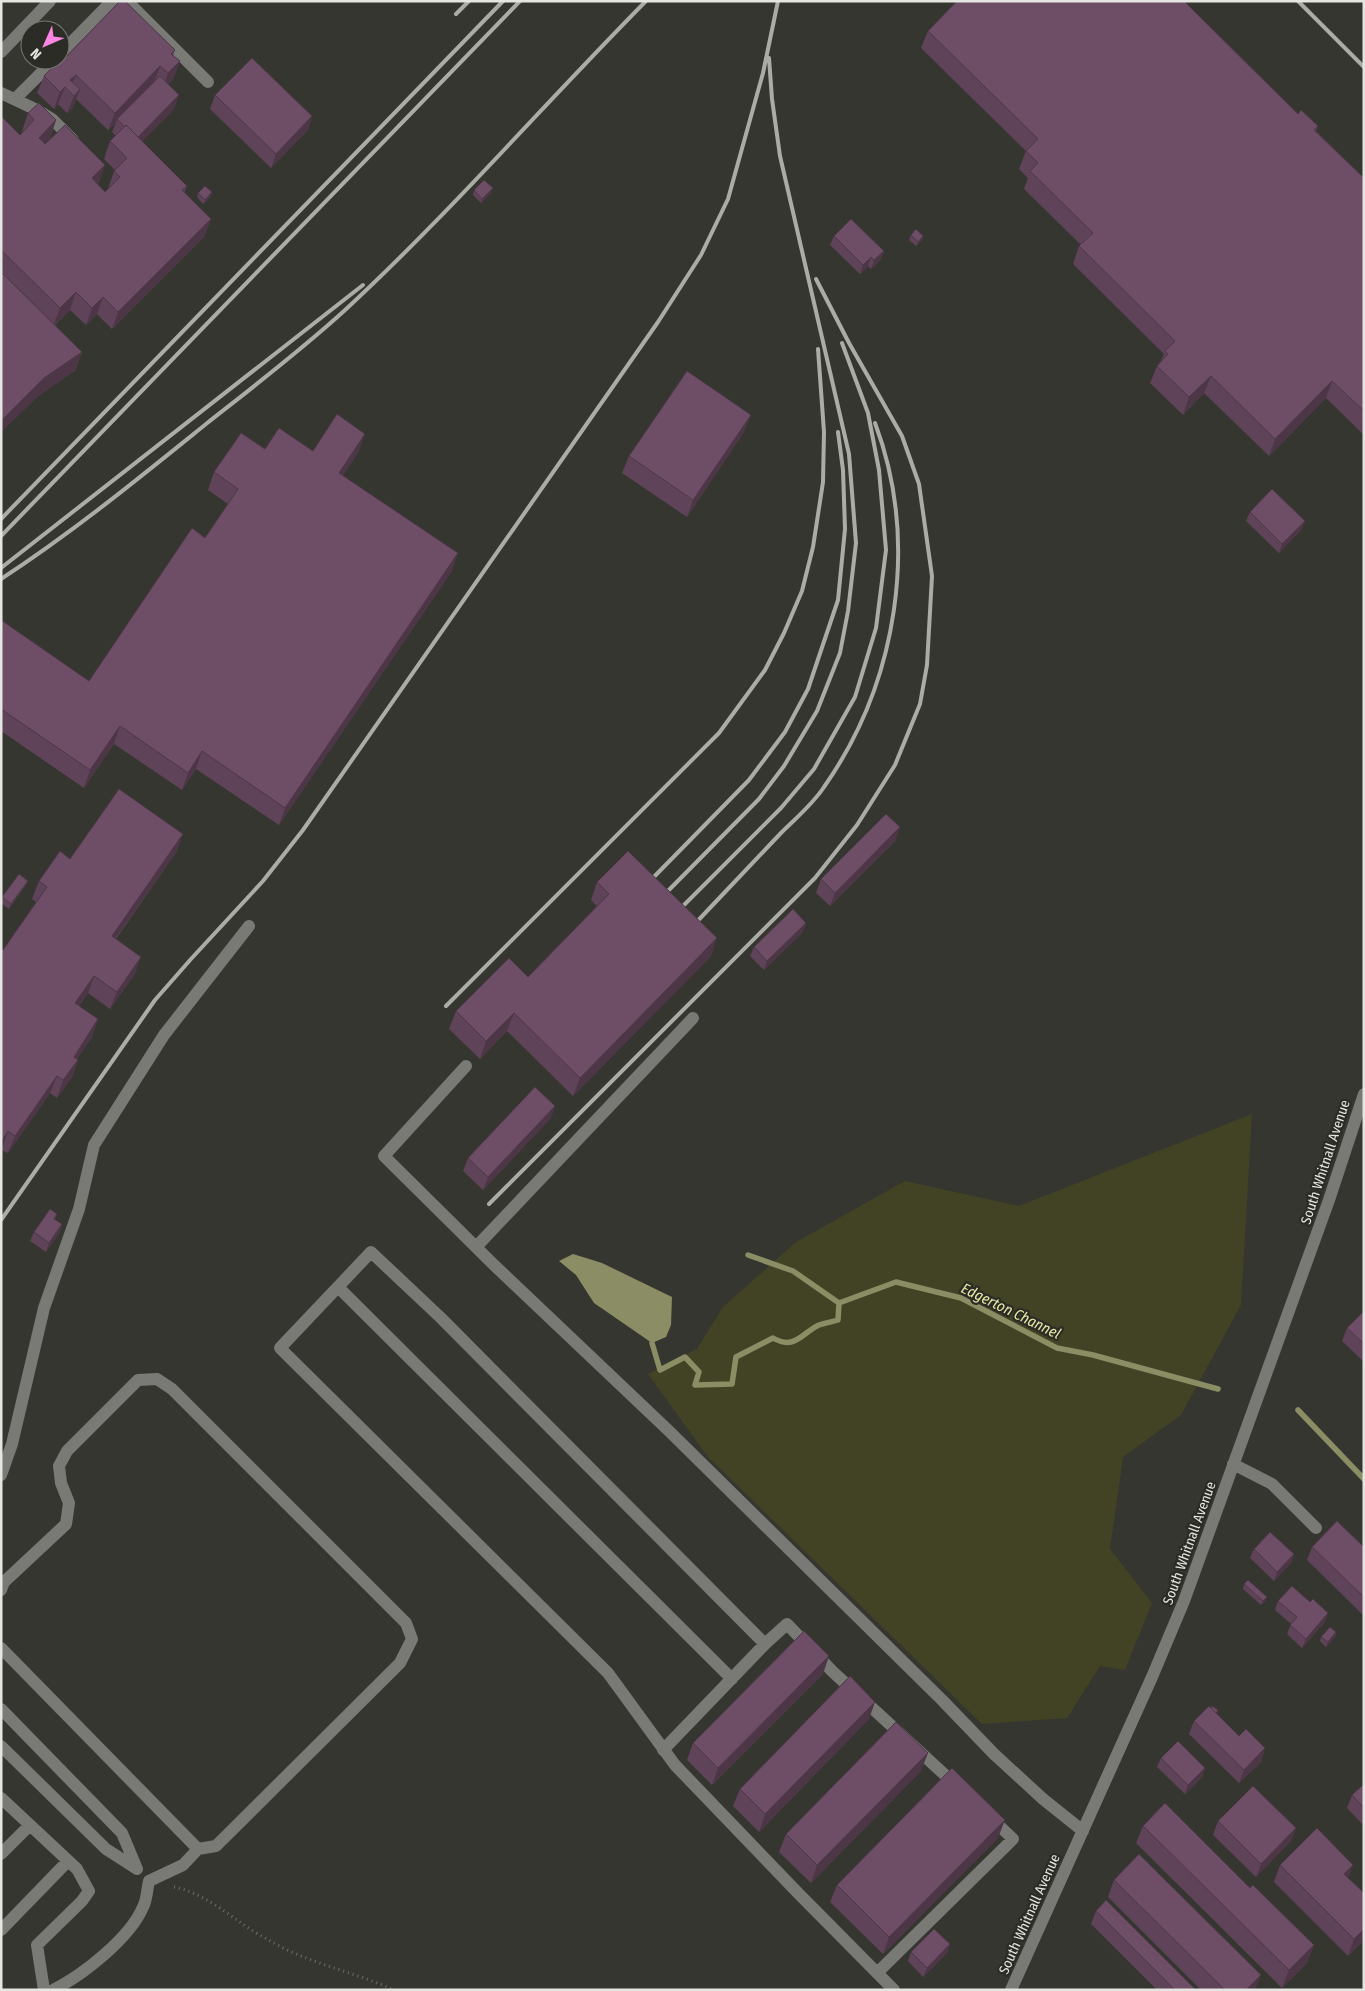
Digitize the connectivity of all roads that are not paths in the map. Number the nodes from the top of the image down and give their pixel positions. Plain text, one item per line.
1 (50, 1) edge
2 (112, 1) edge
3 (128, 1) edge
4 (70, 44) edge
5 (1, 52) edge
6 (44, 70) edge
7 (208, 82) dead end
8 (1, 93) edge
9 (15, 99) junction
10 (79, 147) edge
11 (249, 926) dead end
12 (693, 1018) dead end
13 (466, 1066) dead end
14 (1364, 1094) edge
15 (476, 1247) junction
16 (338, 1287) junction
17 (1234, 1464) junction
18 (1, 1475) edge
19 (1316, 1528) dead end
20 (1, 1590) edge
21 (765, 1644) junction
22 (1, 1648) edge
23 (732, 1679) junction
24 (1, 1709) edge
25 (1, 1746) edge
26 (663, 1750) junction
27 (963, 1792) edge
28 (1, 1798) edge
29 (977, 1805) edge
30 (30, 1825) junction
31 (1083, 1831) junction
32 (198, 1848) junction
33 (1, 1854) edge
34 (68, 1861) junction
35 (137, 1869) junction
36 (148, 1881) junction
37 (1, 1930) edge
38 (878, 1972) junction
39 (44, 1990) edge
40 (53, 1990) edge
41 (894, 1990) edge
42 (1011, 1990) edge

1 - 5 street
2 - 4 street
3 - 7 street
6 - 9 street
8 - 9 street
9 - 10 street
11 - 18 street
12 - 15 street
13 - 15 street
14 - 17 street, South Whitnall Avenue
15 - 31 street
16 - 21 street
16 - 23 street
16 - 26 street
17 - 19 street
17 - 31 street, South Whitnall Avenue
20 - 32 street
21 - 23 street
21 - 27 street
22 - 32 street
23 - 26 street
24 - 35 street
25 - 35 street
26 - 38 street
28 - 30 street
29 - 38 street
30 - 33 street
30 - 34 street
31 - 42 street, South Whitnall Avenue
32 - 36 street
34 - 37 street
34 - 39 street
35 - 36 street
36 - 40 street
38 - 41 street

